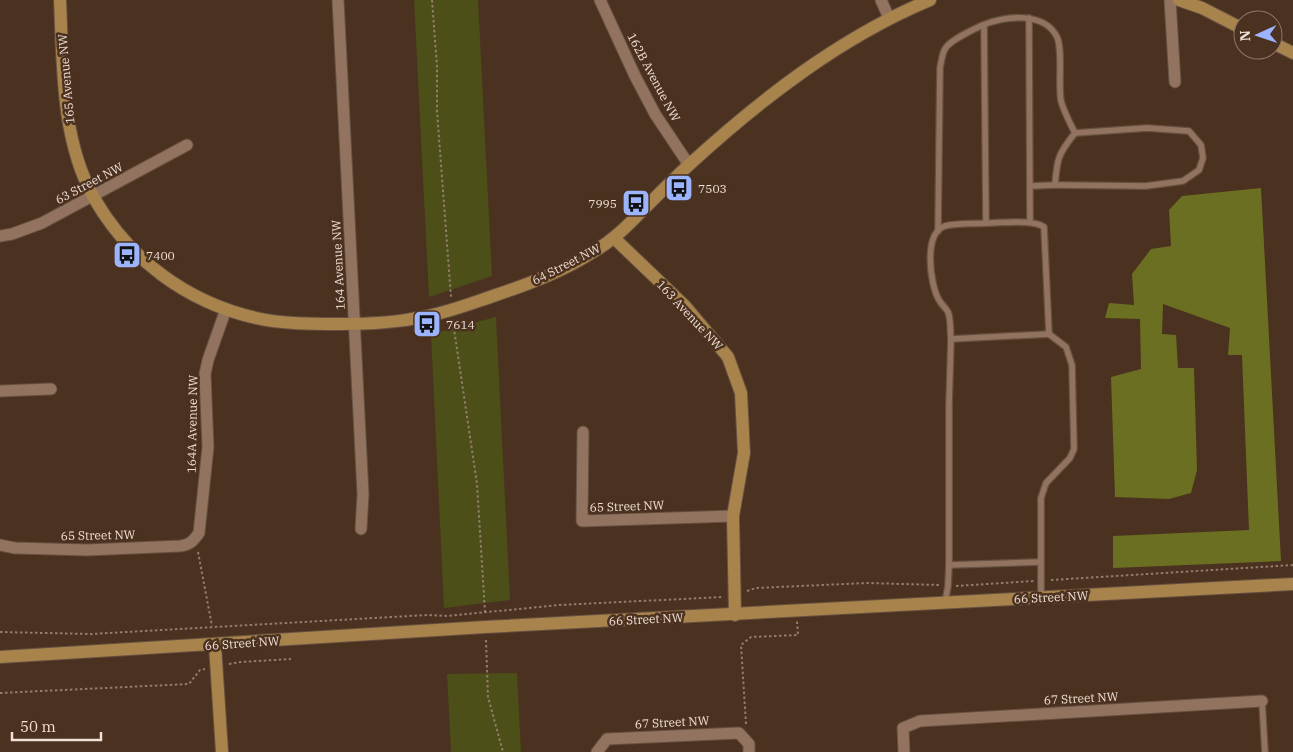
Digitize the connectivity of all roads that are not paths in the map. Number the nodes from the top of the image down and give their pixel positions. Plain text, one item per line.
1 (60, 0) edge
2 (338, 0) edge
3 (600, 0) edge
4 (881, 0) edge
5 (930, 0) edge
6 (1170, 0) edge
7 (1180, 0) edge
8 (889, 18) junction
9 (1029, 18) junction
10 (1233, 23) edge
11 (984, 25) junction
12 (1175, 82) dead end
13 (1075, 133) junction
14 (187, 145) dead end
15 (689, 165) junction
16 (1030, 186) junction
17 (1055, 186) junction
18 (93, 196) junction
19 (1030, 222) junction
20 (986, 224) junction
21 (938, 231) junction
22 (0, 236) edge
23 (614, 238) junction
24 (140, 258) joint
25 (226, 309) junction
26 (355, 324) junction
27 (1049, 334) junction
28 (951, 339) junction
29 (51, 389) dead end
30 (0, 391) edge
31 (583, 432) dead end
32 (732, 516) junction
33 (361, 529) dead end
34 (194, 540) joint
35 (0, 546) edge
36 (1040, 562) junction
37 (949, 565) junction
38 (1293, 584) edge
39 (1041, 598) junction
40 (945, 603) junction
41 (735, 615) junction
42 (215, 645) junction
43 (0, 657) edge
44 (1262, 701) joint
45 (222, 752) edge
46 (597, 752) edge
47 (749, 752) edge
48 (904, 752) edge
49 (1265, 752) edge

1 - 18 street, 165 Avenue NW
2 - 26 street, 164 Avenue NW
3 - 15 street, 162B Avenue NW
4 - 8 street
5 - 8 street, 64 Street NW
6 - 12 street
7 - 10 street
8 - 15 street, 64 Street NW
9 - 11 lane
9 - 13 lane
9 - 16 lane
11 - 20 lane
11 - 21 lane
13 - 17 lane
13 - 17 lane
14 - 18 street, 63 Street NW
15 - 23 street, 64 Street NW
16 - 17 lane
16 - 19 lane
18 - 22 street, 63 Street NW
18 - 24 street, 165 Avenue NW
19 - 20 lane
19 - 27 lane
20 - 21 lane
21 - 28 lane
23 - 26 street, 64 Street NW
23 - 32 street, 163 Avenue NW
24 - 25 street, 64 Street NW
25 - 26 street, 64 Street NW
25 - 34 street, 164A Avenue NW
26 - 33 street, 164 Avenue NW
27 - 28 lane
27 - 36 lane
28 - 37 lane
29 - 30 street
31 - 32 street, 65 Street NW
32 - 41 street, 163 Avenue NW
34 - 35 street, 65 Street NW
36 - 37 lane
36 - 39 lane
37 - 40 lane
38 - 39 street, 66 Street NW
39 - 40 street, 66 Street NW
40 - 41 street, 66 Street NW
41 - 42 street, 66 Street NW
42 - 43 street, 66 Street NW
42 - 45 street
44 - 48 street, 67 Street NW
44 - 49 lane
46 - 47 street, 67 Street NW

